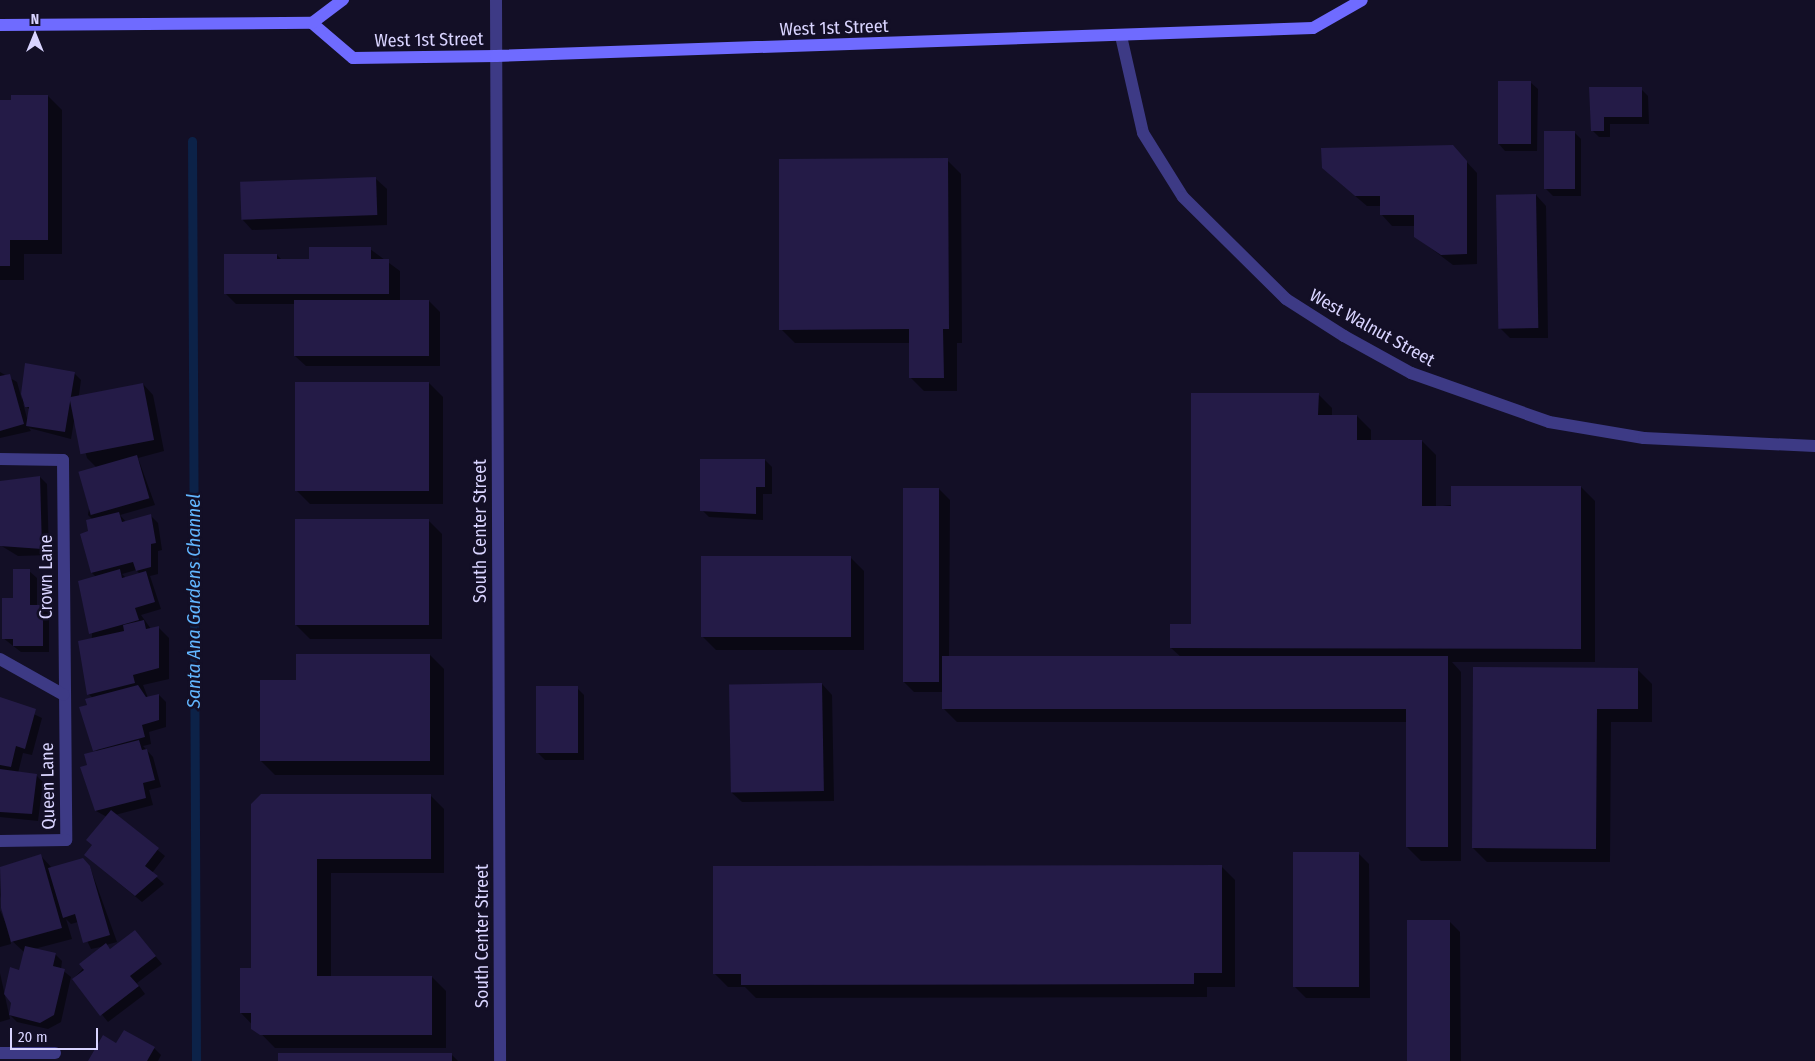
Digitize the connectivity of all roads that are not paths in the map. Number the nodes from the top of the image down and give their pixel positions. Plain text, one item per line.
1 (343, 0) edge
2 (496, 0) edge
3 (1362, 0) edge
4 (312, 23) junction
5 (0, 25) edge
6 (1121, 36) junction
7 (496, 56) junction
8 (1815, 446) edge
9 (0, 460) edge
10 (0, 659) edge
11 (64, 695) junction
12 (0, 841) edge
13 (0, 1053) edge
14 (54, 1053) dead end
15 (500, 1061) edge

1 - 4 main road
2 - 7 street, South Center Street
3 - 6 main road, West 1st Street
4 - 5 main road
4 - 7 main road, West 1st Street
6 - 7 main road, West 1st Street
6 - 8 street, West Walnut Street
7 - 15 street, South Center Street
9 - 11 street, Crown Lane
10 - 11 street
11 - 12 street, Queen Lane
13 - 14 street

